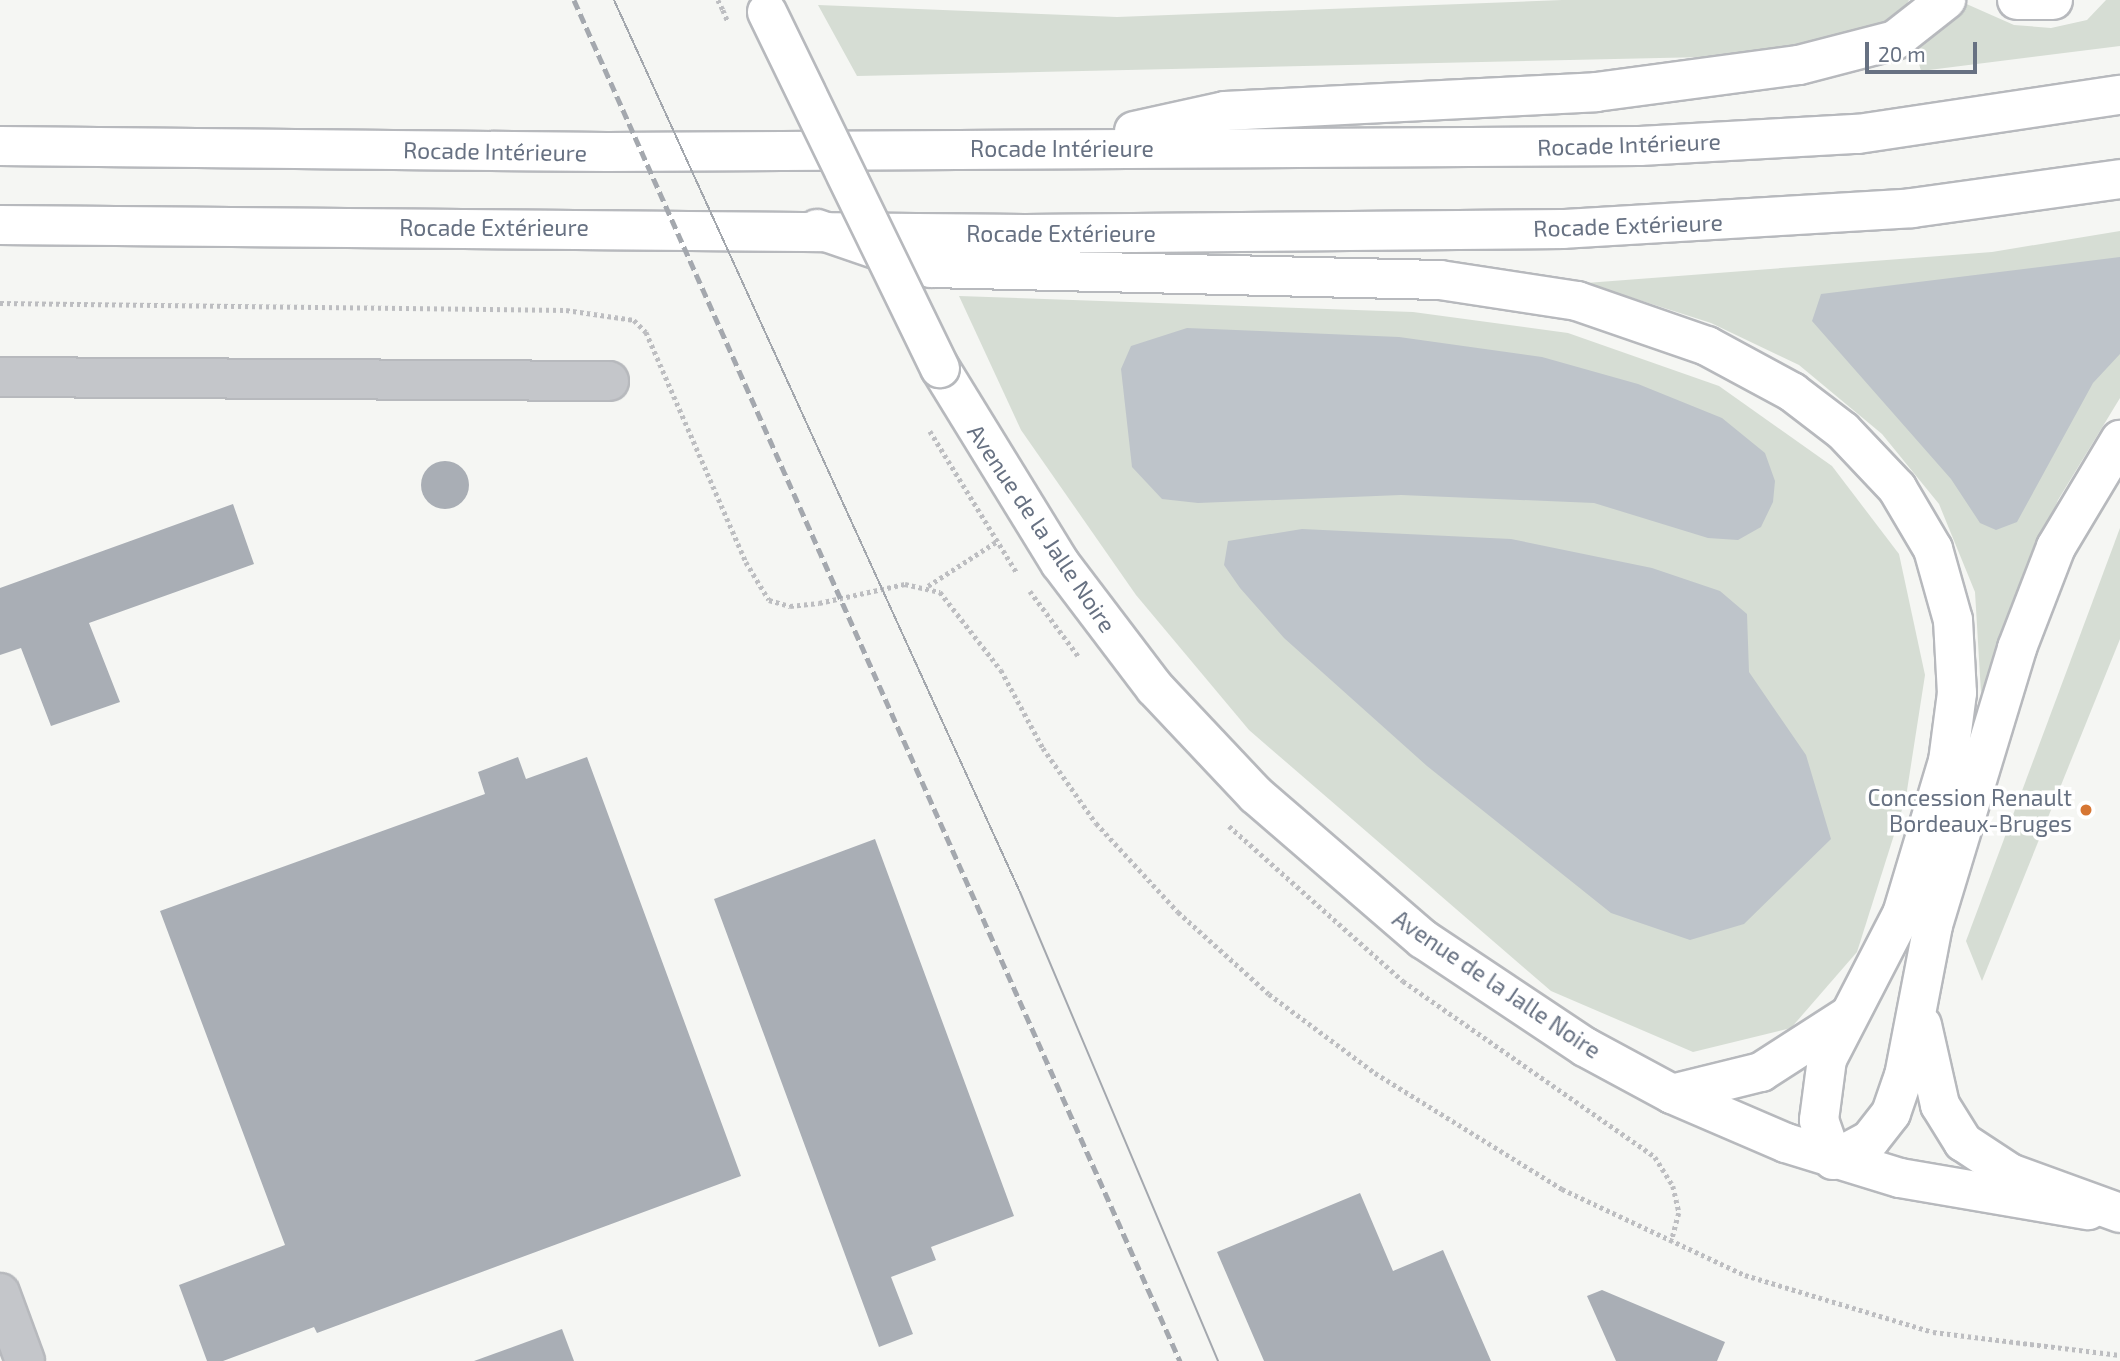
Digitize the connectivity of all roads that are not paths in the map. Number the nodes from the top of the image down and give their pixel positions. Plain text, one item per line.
1 (1946, 0) edge
2 (2017, 0) edge
3 (2053, 0) edge
4 (764, 6) edge
5 (2120, 95) edge
6 (0, 146) edge
7 (1063, 147) junction
8 (2120, 179) edge
9 (0, 225) edge
10 (817, 229) junction
11 (0, 377) edge
12 (609, 381) dead end
13 (2120, 440) edge
14 (1919, 999) junction
15 (1850, 1015) junction
16 (1672, 1094) junction
17 (1833, 1160) junction
18 (2120, 1214) edge
19 (0, 1293) edge
20 (24, 1361) edge

1 - 7 main road
2 - 3 main road
4 - 16 main road, Avenue de la Jalle Noire, bridge
5 - 7 main road, Rocade Intérieure
6 - 7 main road, Rocade Intérieure
8 - 10 main road, Rocade Extérieure
9 - 10 main road, Rocade Extérieure
10 - 15 main road
11 - 12 street
13 - 14 main road
14 - 17 main road
14 - 18 main road
15 - 16 main road
15 - 17 main road
16 - 17 main road, Avenue de la Jalle Noire
17 - 18 main road, Avenue de la Jalle Noire
19 - 20 street

